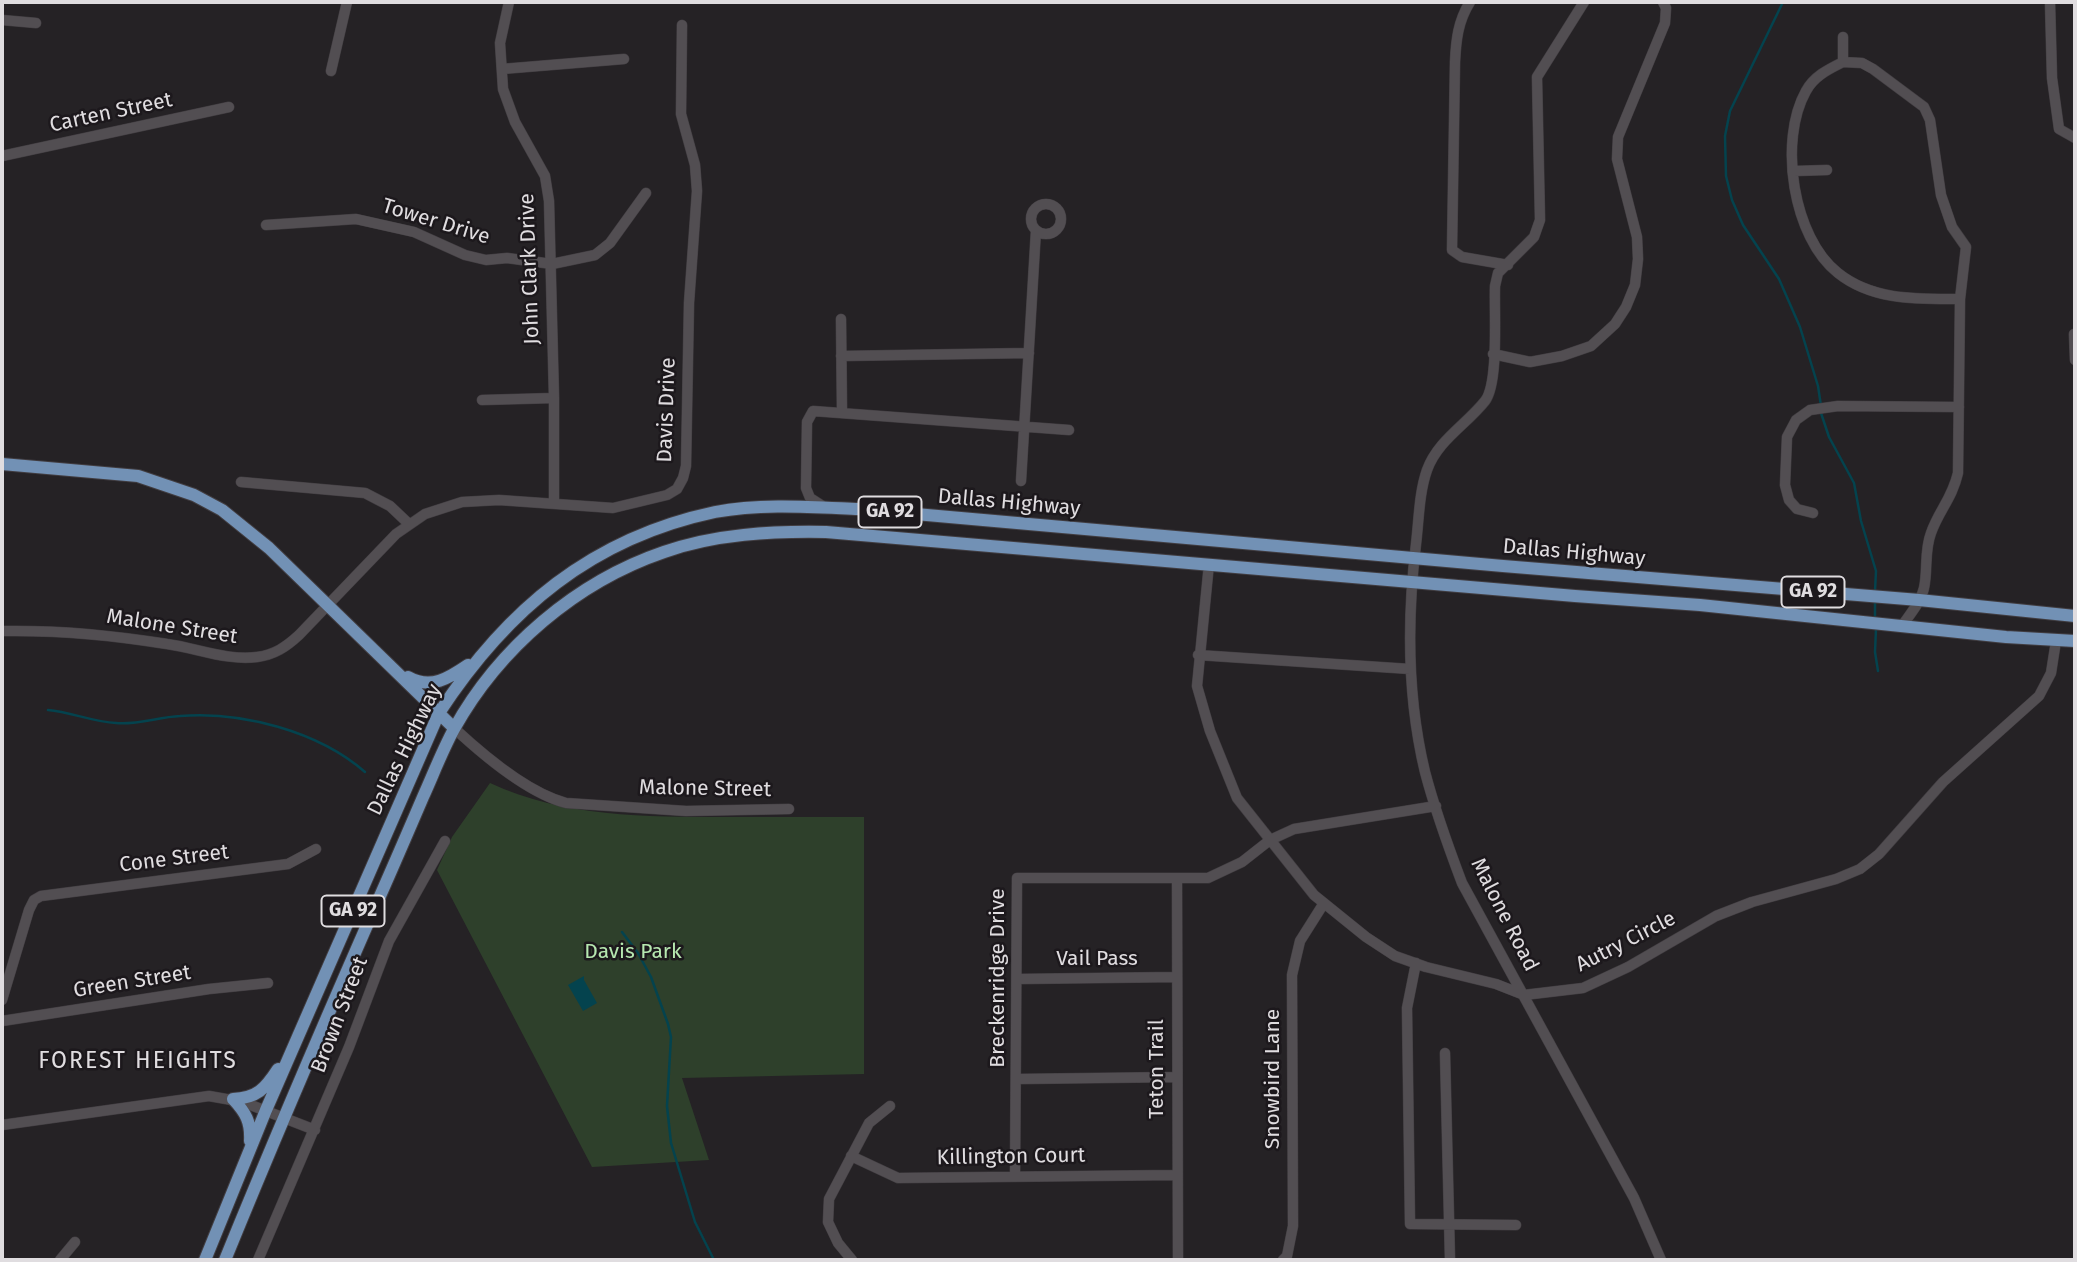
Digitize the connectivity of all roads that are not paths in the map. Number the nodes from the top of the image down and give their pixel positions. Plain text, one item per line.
1 (347, 2) edge
2 (509, 2) edge
3 (1470, 2) edge
4 (1584, 2) edge
5 (1663, 2) edge
6 (2050, 2) edge
7 (2, 19) edge
8 (36, 23) dead end
9 (682, 25) dead end
10 (1843, 37) dead end
11 (624, 59) dead end
12 (1843, 62) junction
13 (502, 69) junction
14 (331, 71) dead end
15 (229, 107) dead end
16 (2075, 138) edge
17 (2, 156) edge
18 (1827, 170) dead end
19 (1794, 171) junction
20 (646, 193) dead end
21 (266, 225) dead end
22 (1036, 230) dead end
23 (552, 264) junction
24 (1508, 265) junction
25 (1960, 299) junction
26 (841, 319) dead end
27 (2074, 334) edge
28 (1028, 354) junction
29 (1493, 354) junction
30 (841, 356) junction
31 (2075, 360) edge
32 (554, 398) junction
33 (482, 400) dead end
34 (1959, 407) junction
35 (842, 413) junction
36 (1024, 428) junction
37 (1069, 430) dead end
38 (2, 464) edge
39 (1021, 481) dead end
40 (241, 482) dead end
41 (806, 488) junction
42 (554, 503) junction
43 (786, 507) junction
44 (825, 508) junction
45 (1813, 513) dead end
46 (409, 524) junction
47 (1414, 558) junction
48 (1209, 564) junction
49 (1412, 583) junction
50 (1920, 600) junction
51 (328, 606) junction
52 (2075, 616) edge
53 (1902, 626) junction
54 (2, 631) edge
55 (2056, 641) junction
56 (2075, 641) edge
57 (1198, 655) junction
58 (477, 659) junction
59 (1410, 669) junction
60 (396, 670) junction
61 (439, 713) junction
62 (454, 728) junction
63 (1436, 806) junction
64 (789, 809) dead end
65 (1270, 840) junction
66 (445, 841) dead end
67 (316, 849) dead end
68 (1177, 878) junction
69 (1324, 903) junction
70 (1416, 963) junction
71 (6, 973) edge
72 (1177, 977) junction
73 (1017, 978) junction
74 (268, 983) dead end
75 (1524, 995) junction
76 (2, 1000) edge
77 (2, 1021) edge
78 (297, 1040) junction
79 (1446, 1053) dead end
80 (1177, 1077) junction
81 (1017, 1079) junction
82 (233, 1099) junction
83 (890, 1106) dead end
84 (267, 1110) junction
85 (284, 1118) junction
86 (2, 1125) edge
87 (314, 1130) junction
88 (249, 1154) junction
89 (851, 1156) junction
90 (1176, 1175) junction
91 (1015, 1176) junction
92 (1449, 1224) junction
93 (1516, 1225) dead end
94 (75, 1242) dead end
95 (60, 1260) edge
96 (205, 1260) edge
97 (225, 1260) edge
98 (258, 1260) edge
99 (852, 1260) edge
100 (1178, 1260) edge
101 (1283, 1260) edge
102 (1450, 1260) edge
103 (1661, 1260) edge

1 - 14 street
2 - 13 street, John Clark Drive
3 - 24 street
4 - 24 street, Malone Road
5 - 29 street
6 - 16 street
7 - 8 street
9 - 42 street, Davis Drive
10 - 12 street
11 - 13 street
12 - 19 street
12 - 25 street
13 - 23 street, John Clark Drive
15 - 17 street, Carten Street
18 - 19 street
19 - 25 street
20 - 23 street, Tower Drive
21 - 23 street, Tower Drive
22 - 28 street
23 - 32 street, John Clark Drive
24 - 29 street, Malone Road
25 - 34 street
26 - 30 street
27 - 31 street
28 - 30 street
28 - 36 street
29 - 47 street, Malone Road
30 - 35 street
32 - 33 street
32 - 42 street, John Clark Drive
34 - 45 street
34 - 50 street
35 - 36 street
35 - 41 street
36 - 37 street
36 - 39 street
38 - 51 main road
40 - 46 street
41 - 43 street
41 - 44 street
42 - 46 street, Davis Drive
43 - 44 main road, Dallas Highway / GA 92
43 - 58 main road, Dallas Highway / GA 92
44 - 47 main road, Dallas Highway / GA 92
46 - 51 street, Davis Drive
47 - 49 street, Malone Road
47 - 50 main road, Dallas Highway / GA 92
48 - 49 main road, Dallas Highway / GA 92
48 - 57 street, Autry Circle
48 - 62 main road, Dallas Highway / GA 92
49 - 53 main road, Dallas Highway / GA 92
49 - 59 street, Malone Road
50 - 52 main road, Dallas Highway / GA 92
50 - 53 street
51 - 54 street, Malone Street
51 - 60 main road, Malone Street
53 - 55 main road, Dallas Highway / GA 92
55 - 56 main road, Dallas Highway / GA 92
55 - 75 street, Autry Circle
57 - 59 street
57 - 65 street, Autry Circle
58 - 60 main road
58 - 61 main road, Dallas Highway / GA 92
59 - 63 street, Malone Road
60 - 61 main road, Malone Street
61 - 62 main road, Malone Street
61 - 78 main road, Dallas Highway / GA 92
62 - 64 street, Malone Street
62 - 85 main road, Dallas Highway / GA 92
63 - 65 street, Breckenridge Drive
63 - 75 street, Malone Road
65 - 68 street, Breckenridge Drive
65 - 69 street, Autry Circle
66 - 87 street, Brown Street
67 - 71 street, Cone Street
68 - 72 street, Teton Trail
68 - 73 street, Breckenridge Drive
69 - 70 street, Autry Circle
69 - 101 street, Snowbird Lane
70 - 75 street, Autry Circle
70 - 92 street
71 - 76 street
72 - 73 street, Vail Pass
72 - 80 street, Teton Trail
73 - 81 street, Breckenridge Drive
74 - 77 street, Green Street
75 - 103 street, Malone Road
78 - 82 main road
78 - 84 main road, Dallas Highway / GA 92
79 - 92 street
80 - 81 street
80 - 90 street, Teton Trail
81 - 91 street, Breckenridge Drive
82 - 84 street
82 - 86 street
82 - 88 main road
83 - 89 street
84 - 85 street
84 - 88 main road, Dallas Highway / GA 92
85 - 87 street
85 - 97 main road, Dallas Highway / GA 92
87 - 98 street, Brown Street
88 - 96 main road, Dallas Highway / GA 92
89 - 91 street, Killington Court
89 - 99 street
90 - 91 street, Killington Court
90 - 100 street, Teton Trail
92 - 93 street
92 - 102 street
94 - 95 street

